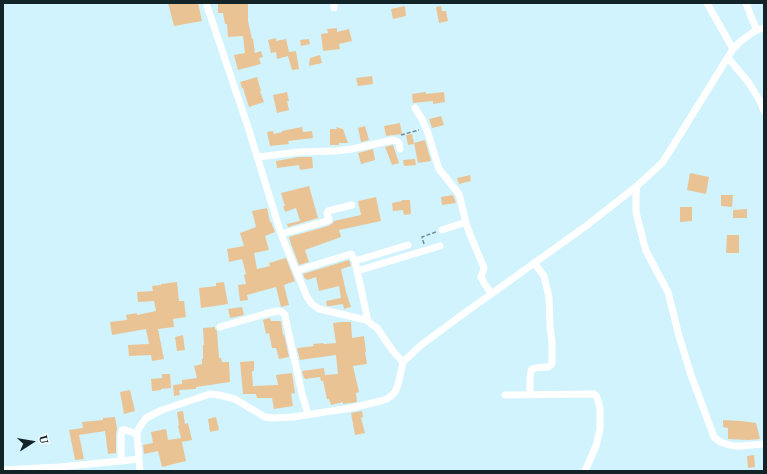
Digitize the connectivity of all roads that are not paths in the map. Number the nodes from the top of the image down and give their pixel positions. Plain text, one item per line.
1 (206, 3) edge
2 (707, 3) edge
3 (746, 3) edge
4 (761, 29) edge
5 (734, 49) junction
6 (728, 58) junction
7 (415, 108) dead end
8 (764, 111) edge
9 (400, 149) dead end
10 (258, 157) junction
11 (637, 186) junction
12 (352, 205) dead end
13 (466, 222) junction
14 (442, 230) road end
15 (281, 234) junction
16 (408, 245) dead end
17 (440, 246) dead end
18 (355, 261) junction
19 (534, 263) junction
20 (296, 271) junction
21 (357, 271) junction
22 (491, 293) junction
23 (368, 321) junction
24 (220, 327) dead end
25 (404, 362) junction
26 (505, 395) dead end
27 (530, 395) junction
28 (308, 414) junction
29 (137, 434) junction
30 (764, 444) edge
31 (139, 459) junction
32 (121, 461) junction
33 (73, 468) edge
34 (3, 470) edge
35 (140, 471) edge
36 (585, 471) edge

1 - 10 street
2 - 5 street
3 - 4 street
4 - 5 street
5 - 6 street
6 - 8 street
6 - 11 street
7 - 13 street
9 - 10 street
10 - 15 street
11 - 19 street
11 - 30 street
12 - 15 street
13 - 14 street
13 - 22 street
15 - 20 street
16 - 18 street
17 - 21 street
18 - 20 street
18 - 21 street
19 - 22 street
19 - 27 street
20 - 23 street
21 - 23 street
22 - 25 street
23 - 25 street
24 - 28 street
25 - 28 street
26 - 27 street
27 - 36 street
28 - 29 street
29 - 31 street
29 - 32 street
31 - 32 street
31 - 35 street
32 - 33 street
33 - 34 street

